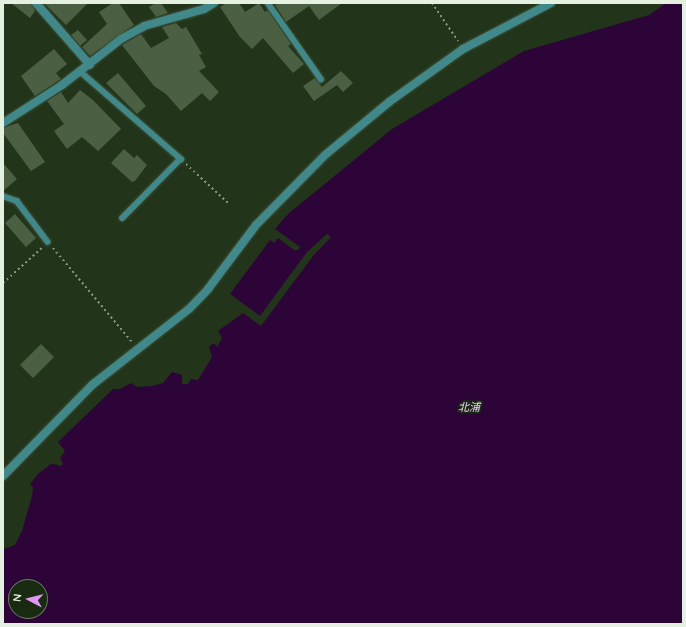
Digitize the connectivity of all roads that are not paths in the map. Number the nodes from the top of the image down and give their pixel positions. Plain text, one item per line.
1 (36, 3) edge
2 (214, 3) edge
3 (268, 3) edge
4 (551, 3) edge
5 (90, 65) junction
6 (81, 72) junction
7 (320, 79) dead end
8 (3, 123) edge
9 (3, 196) edge
10 (123, 218) dead end
11 (48, 242) road end
12 (3, 476) edge

1 - 5 street
2 - 5 street
3 - 7 lane
4 - 12 street
5 - 6 street
6 - 8 street
6 - 10 lane
9 - 11 lane

